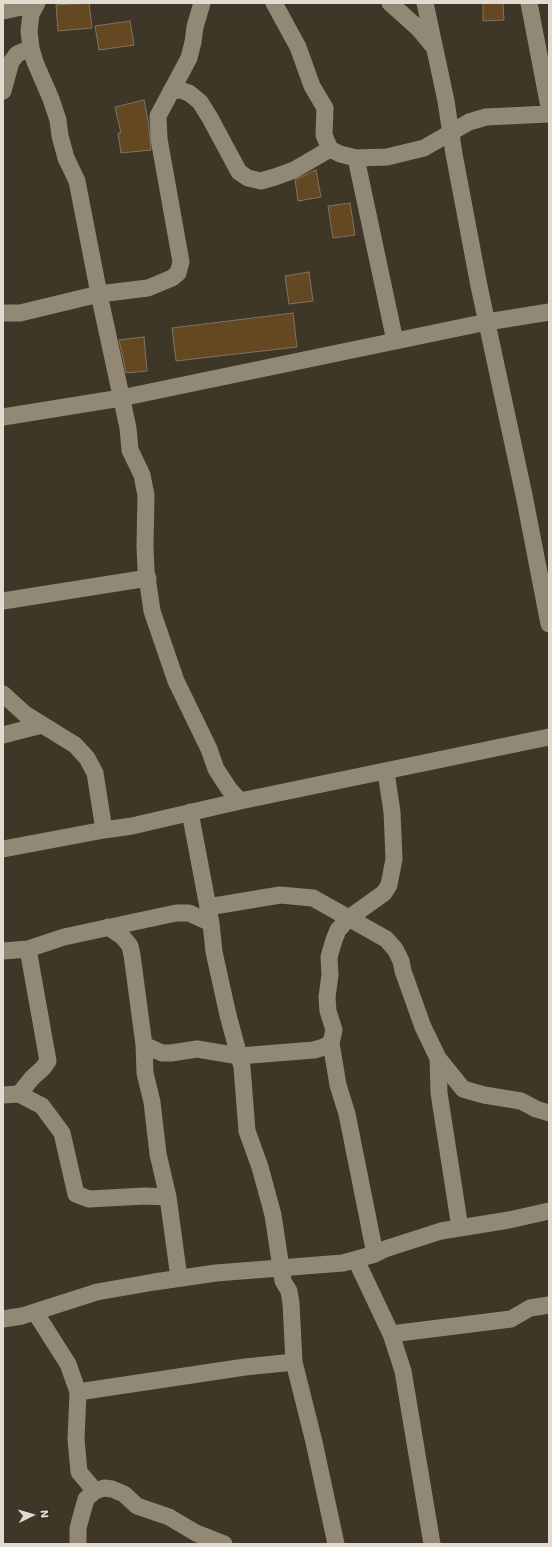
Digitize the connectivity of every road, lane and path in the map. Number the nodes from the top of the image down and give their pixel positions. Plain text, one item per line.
1 (202, 3) edge
2 (274, 3) edge
3 (390, 3) edge
4 (425, 3) edge
5 (529, 3) edge
6 (37, 4) edge
7 (3, 11) edge
8 (31, 48) junction
9 (435, 48) junction
10 (3, 91) edge
11 (171, 91) junction
12 (549, 107) edge
13 (549, 114) edge
14 (451, 133) junction
15 (330, 149) junction
16 (356, 158) junction
17 (98, 294) junction
18 (549, 312) edge
19 (3, 313) edge
20 (487, 322) junction
21 (395, 341) junction
22 (121, 398) junction
23 (3, 417) edge
24 (148, 578) junction
25 (3, 602) edge
26 (549, 624) edge
27 (3, 694) edge
28 (42, 725) junction
29 (3, 735) edge
30 (549, 737) edge
31 (386, 772) junction
32 (240, 801) junction
33 (190, 812) junction
34 (104, 830) junction
35 (3, 849) edge
36 (210, 915) junction
37 (349, 918) junction
38 (108, 928) junction
39 (28, 949) junction
40 (3, 951) edge
41 (331, 1043) junction
42 (144, 1045) junction
43 (239, 1056) junction
44 (438, 1058) junction
45 (11, 1095) edge
46 (549, 1113) edge
47 (168, 1197) junction
48 (549, 1211) edge
49 (460, 1228) junction
50 (375, 1254) junction
51 (356, 1260) junction
52 (281, 1268) junction
53 (179, 1278) junction
54 (549, 1305) edge
55 (35, 1312) junction
56 (3, 1319) edge
57 (391, 1334) junction
58 (294, 1362) junction
59 (78, 1392) junction
60 (95, 1491) junction
61 (78, 1544) edge
62 (224, 1544) edge
63 (336, 1544) edge
64 (432, 1544) edge

1 - 11 street
2 - 15 street
3 - 9 street
4 - 9 street
5 - 12 street
6 - 7 street
6 - 8 street
8 - 10 street
8 - 17 street
9 - 14 street
11 - 15 street
11 - 17 street
13 - 14 street
14 - 16 street
14 - 20 street
15 - 16 street
16 - 21 street
17 - 19 street
17 - 22 street
18 - 20 street
20 - 21 street
20 - 26 street
21 - 22 street
22 - 23 street
22 - 24 street
24 - 25 street
24 - 32 street
27 - 28 street
28 - 29 street
28 - 34 street
30 - 31 street
31 - 32 street
31 - 37 street
32 - 33 street
33 - 34 street
33 - 36 street
34 - 35 street
36 - 37 street
36 - 38 street
36 - 43 street
37 - 41 street
37 - 44 street
38 - 39 street
38 - 42 street
39 - 40 street
39 - 45 street
41 - 43 street
41 - 50 street
42 - 43 street
42 - 47 street
43 - 52 street
44 - 46 street
44 - 49 street
45 - 47 street
47 - 53 street
48 - 49 street
49 - 50 street
50 - 51 street
51 - 52 street
51 - 57 street
52 - 53 street
52 - 58 street
53 - 55 street
54 - 57 street
55 - 56 street
55 - 59 street
57 - 64 street
58 - 59 street
58 - 63 street
59 - 60 street
60 - 61 street
60 - 62 street

